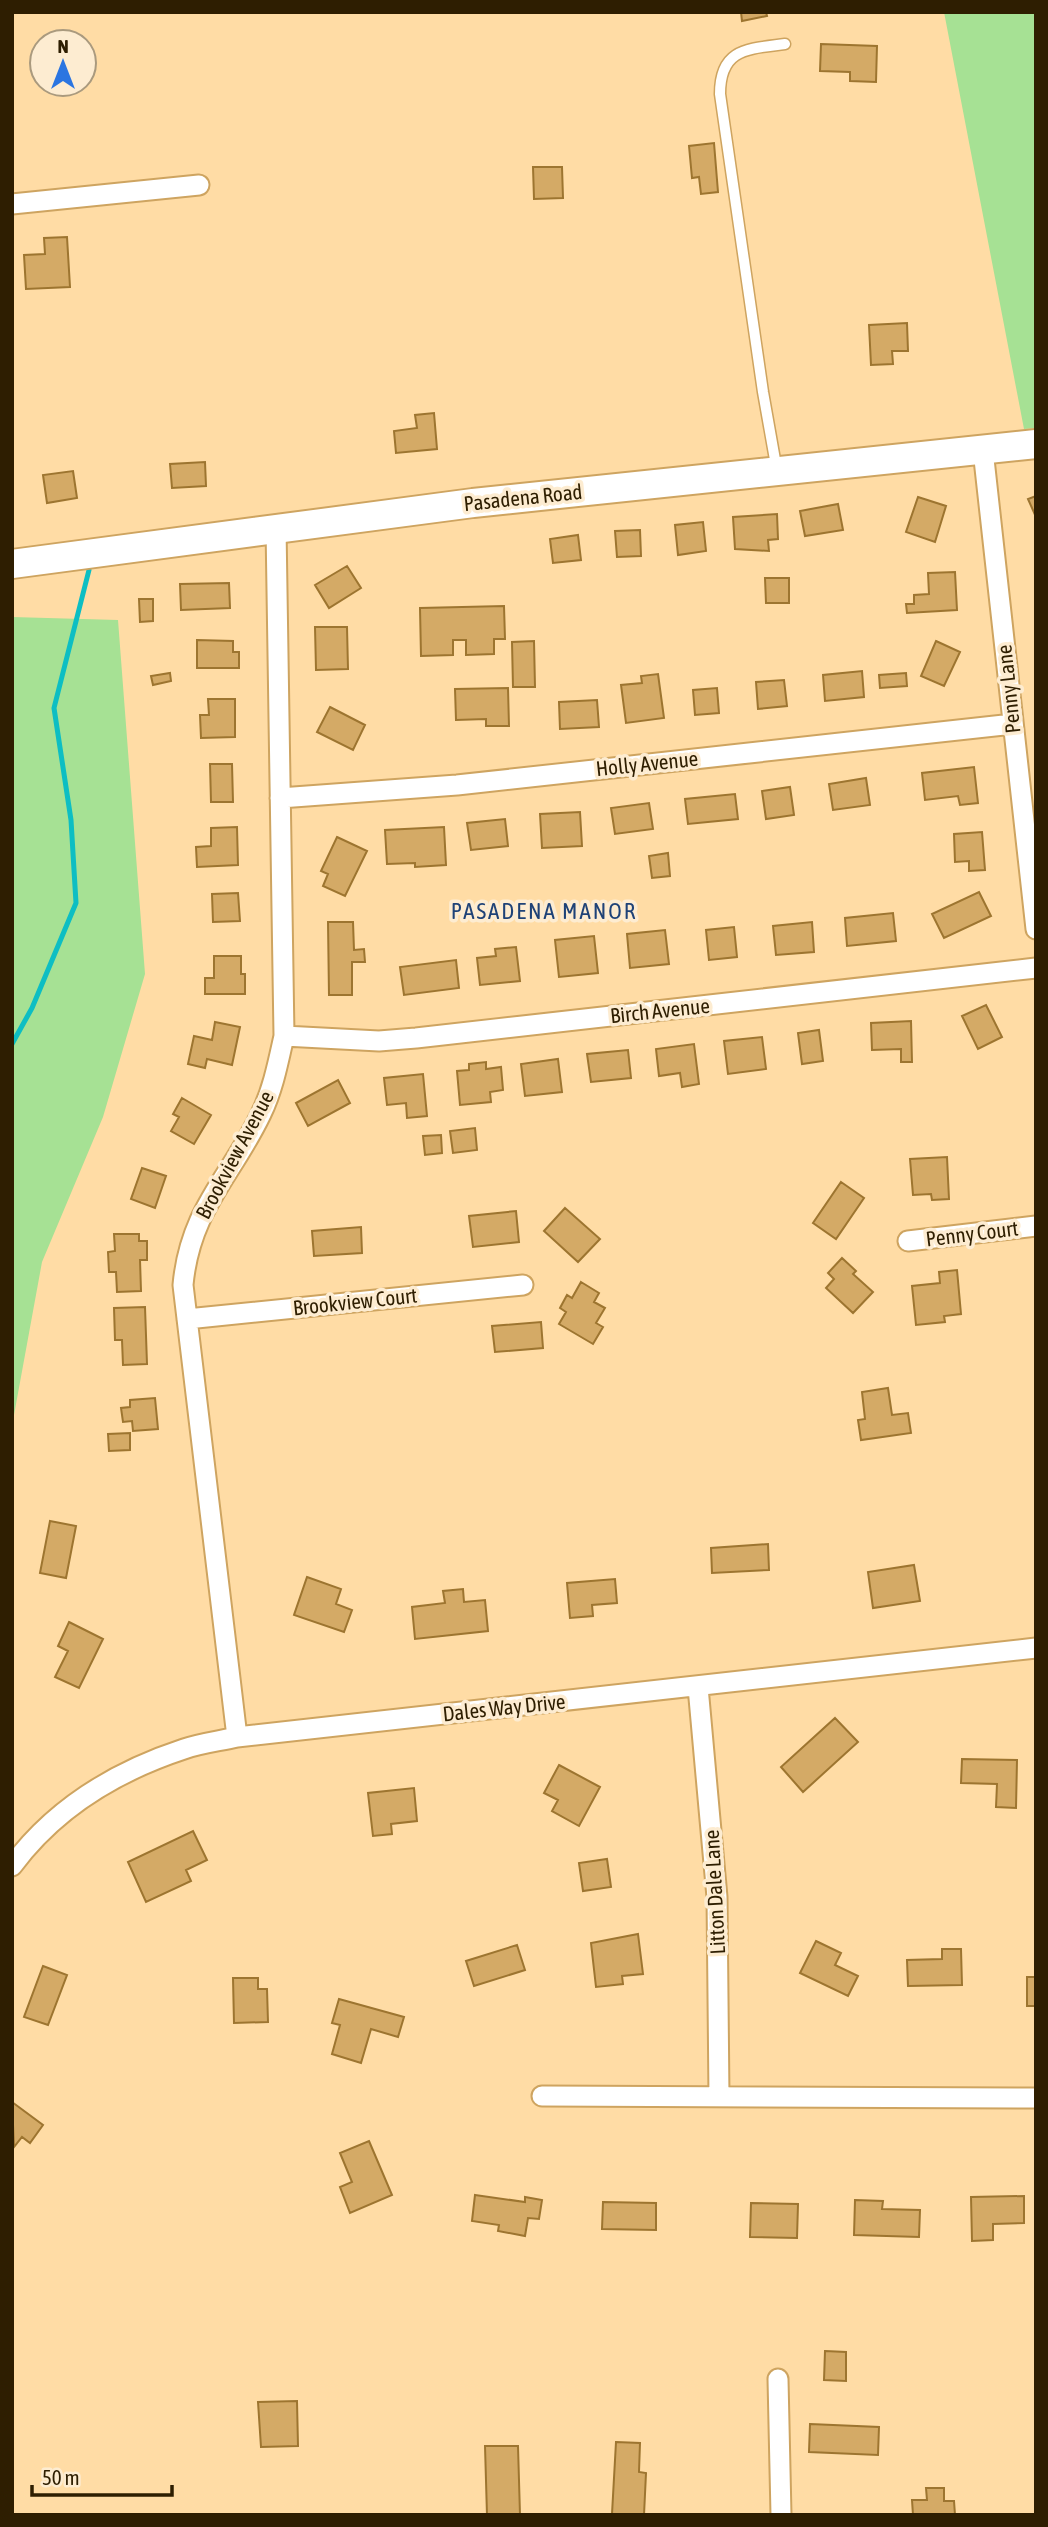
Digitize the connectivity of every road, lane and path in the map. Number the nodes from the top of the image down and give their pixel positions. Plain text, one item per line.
1 (785, 44) dead end
2 (199, 185) dead end
3 (12, 204) edge
4 (1036, 444) edge
5 (983, 450) junction
6 (777, 471) junction
7 (276, 527) junction
8 (12, 564) edge
9 (1013, 724) junction
10 (281, 798) junction
11 (1036, 929) edge
12 (1036, 968) edge
13 (284, 1036) junction
14 (1036, 1226) edge
15 (908, 1241) dead end
16 (523, 1285) dead end
17 (187, 1319) junction
18 (1036, 1648) edge
19 (698, 1687) junction
20 (237, 1737) junction
21 (12, 1866) edge
22 (542, 2096) dead end
23 (719, 2097) junction
24 (1036, 2098) edge
25 (778, 2379) dead end
26 (780, 2515) edge

1 - 6 lane
2 - 3 street
4 - 5 main road, Pasadena Road
5 - 6 main road, Pasadena Road
5 - 9 street, Penny Lane
6 - 7 main road, Pasadena Road
7 - 8 main road, Pasadena Road
7 - 10 street, Brookview Avenue
9 - 10 street, Holly Avenue
9 - 11 street, Penny Lane
10 - 13 street, Brookview Avenue
12 - 13 street, Birch Avenue
13 - 17 street, Brookview Avenue
14 - 15 street, Penny Court
16 - 17 street, Brookview Court
17 - 20 street, Brookview Avenue
18 - 19 street, Dales Way Drive
19 - 20 street, Dales Way Drive
19 - 23 street, Litton Dale Lane
20 - 21 street, Dales Way Drive
22 - 23 street
23 - 24 street
25 - 26 street

